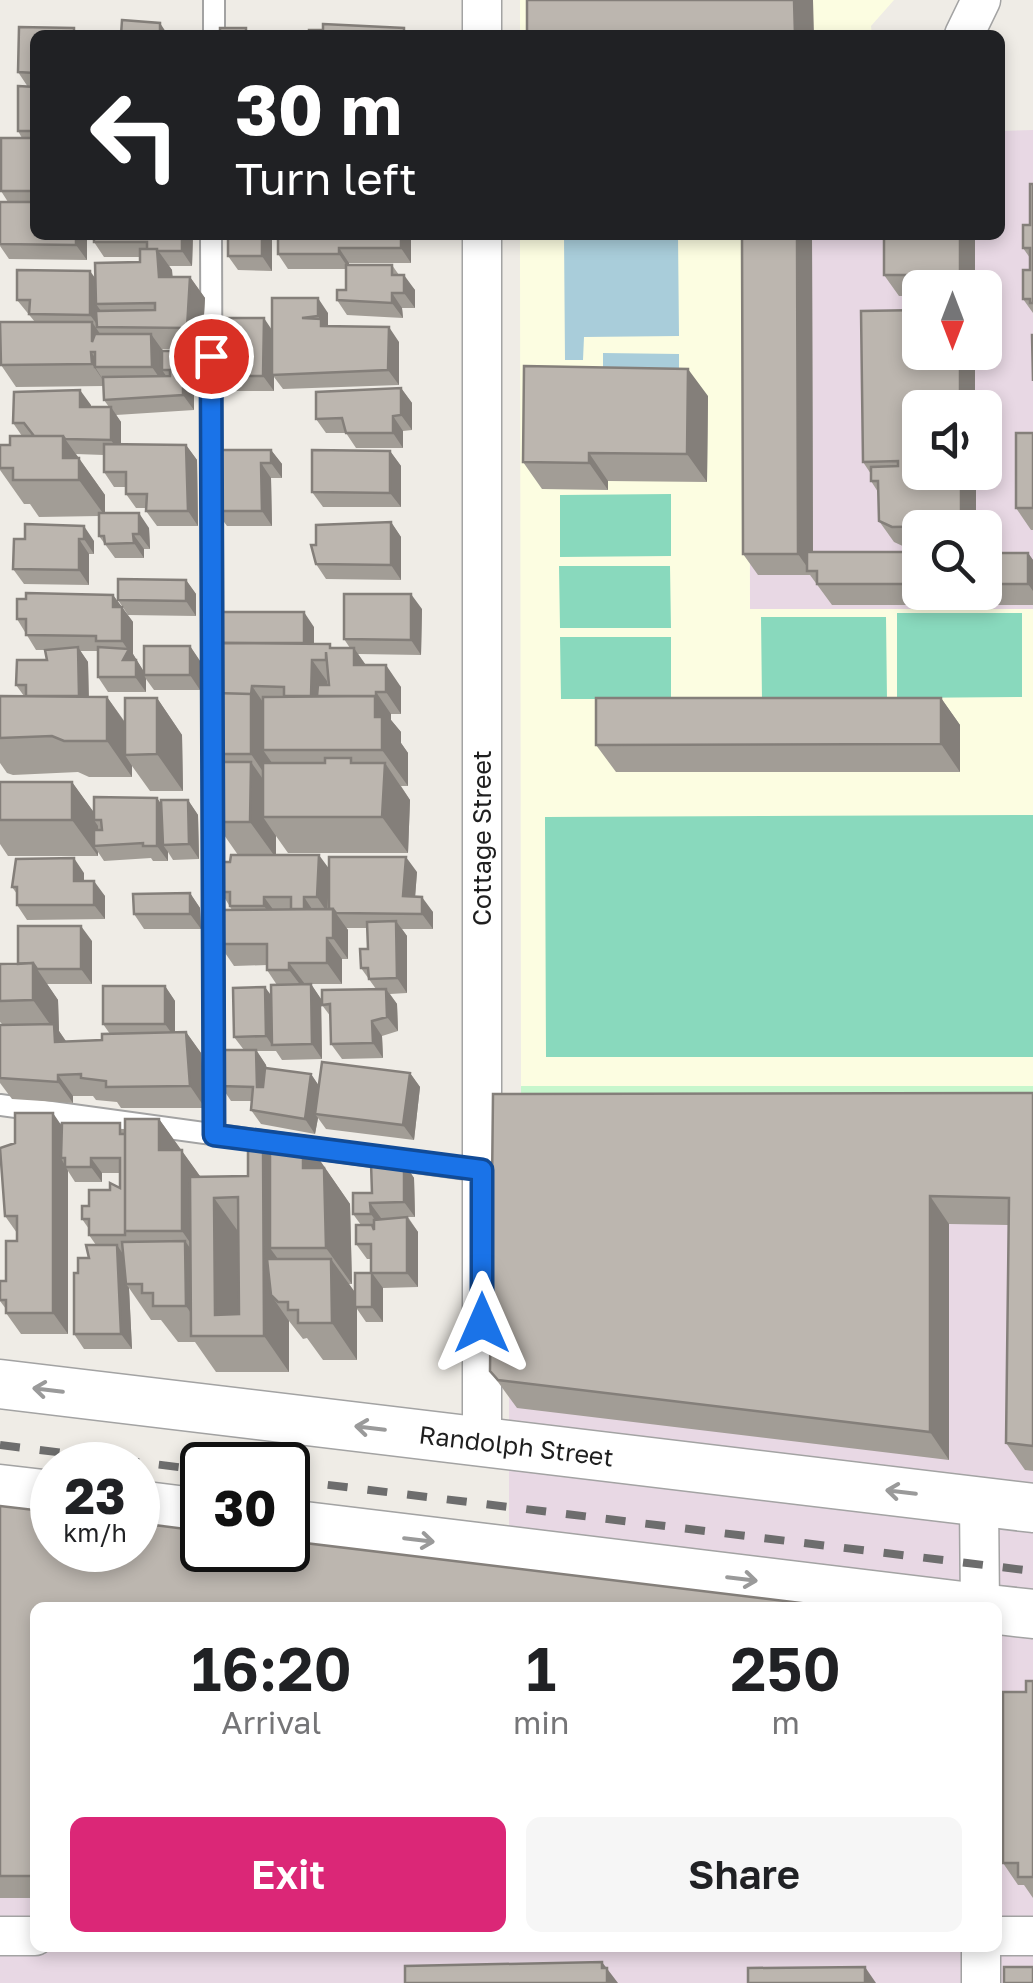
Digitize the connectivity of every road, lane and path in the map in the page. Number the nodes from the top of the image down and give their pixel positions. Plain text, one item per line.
1 (214, 0) edge
2 (482, 0) edge
3 (981, 0) edge
4 (214, 30) edge
5 (482, 30) edge
6 (966, 30) edge
7 (211, 240) edge
8 (482, 240) edge
9 (0, 1105) edge
10 (214, 1135) junction
11 (482, 1170) junction
12 (0, 1384) edge
13 (482, 1441) junction
14 (0, 1489) edge
15 (30, 1492) edge
16 (979, 1501) junction
17 (1033, 1508) edge
18 (310, 1527) edge
19 (931, 1602) edge
20 (980, 1602) edge
21 (1002, 1610) edge
22 (1033, 1614) edge
23 (0, 1936) edge
24 (30, 1936) edge
25 (1002, 1936) edge
26 (1033, 1936) edge
27 (980, 1952) edge
28 (980, 1983) edge

1 - 4 lane
2 - 5 street
3 - 6 street
7 - 10 lane
8 - 11 street, Cottage Street
9 - 10 lane
10 - 11 lane
11 - 13 street, Cottage Street
13 -> 12 street, Randolph Street
16 -> 13 street, Randolph Street
14 - 15 street
16 - 17 street, Randolph Street
16 - 20 street
18 -> 19 street
21 - 22 street
23 - 24 street
25 - 26 street
27 - 28 street

